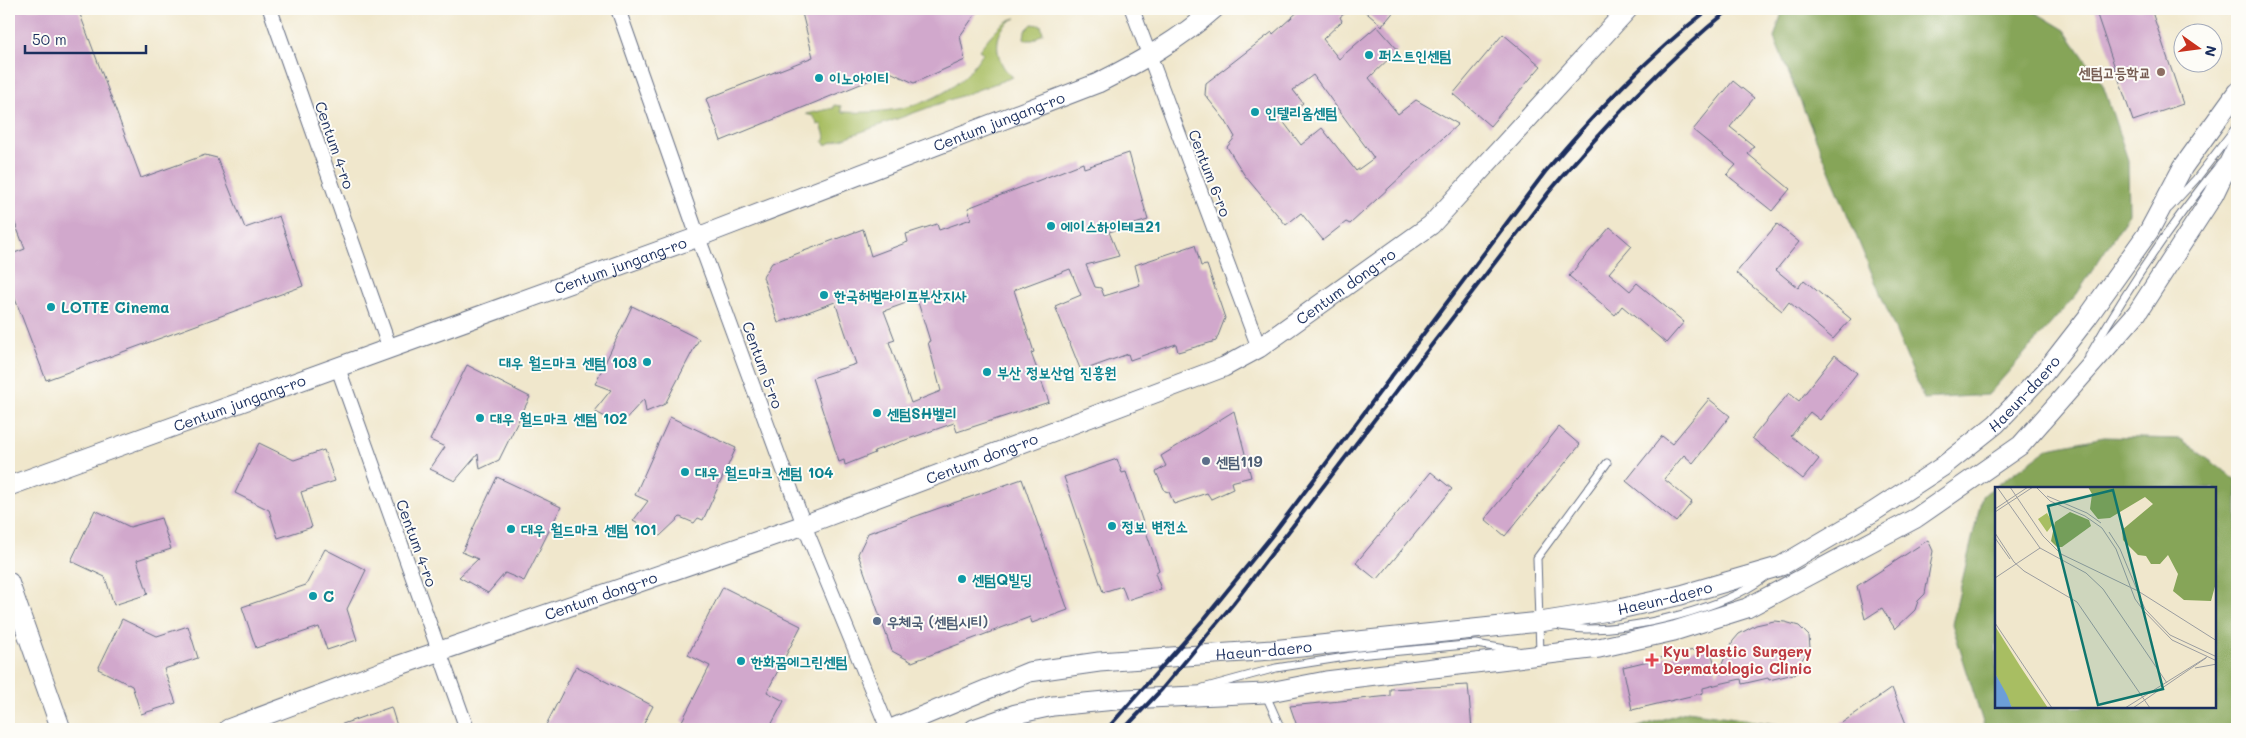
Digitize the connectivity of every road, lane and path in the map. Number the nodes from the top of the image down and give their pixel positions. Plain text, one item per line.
1 (270, 9) edge
2 (618, 9) edge
3 (1132, 9) edge
4 (1214, 9) edge
5 (1628, 9) edge
6 (1150, 57) junction
7 (2237, 92) edge
8 (2237, 126) edge
9 (2237, 144) edge
10 (2149, 231) junction
11 (698, 237) junction
12 (1259, 348) junction
13 (390, 349) junction
14 (338, 368) junction
15 (1608, 463) dead end
16 (9, 486) edge
17 (804, 525) junction
18 (9, 582) edge
19 (1540, 622) junction
20 (439, 651) junction
21 (1540, 654) junction
22 (1265, 693) junction
23 (1169, 698) junction
24 (61, 729) edge
25 (228, 729) edge
26 (467, 729) edge
27 (890, 729) edge
28 (974, 729) edge
29 (1281, 729) edge

1 - 13 street, Centum 4-ro
2 - 11 street, Centum 5-ro
3 - 6 street, Centum 6-ro
4 - 6 main road, Centum jungang-ro
5 - 12 main road, Centum dong-ro
6 - 11 main road, Centum jungang-ro
6 - 12 street, Centum 6-ro
7 - 10 main road, Haeun-daero
8 - 10 lane
9 - 21 main road
10 - 19 main road, Haeun-daero
11 - 13 main road, Centum jungang-ro
11 - 17 street, Centum 5-ro
12 - 17 main road, Centum dong-ro
13 - 14 main road, Centum jungang-ro
14 - 16 main road, Centum jungang-ro
14 - 20 street, Centum 4-ro
15 - 19 lane
17 - 20 main road, Centum dong-ro
17 - 27 street, Centum 5-ro
18 - 24 main road
19 - 21 lane
19 - 27 main road, Haeun-daero
20 - 25 main road, Centum dong-ro
20 - 26 street, Centum 4-ro
21 - 22 main road
21 - 23 lane
22 - 23 main road
22 - 29 lane
23 - 28 main road

